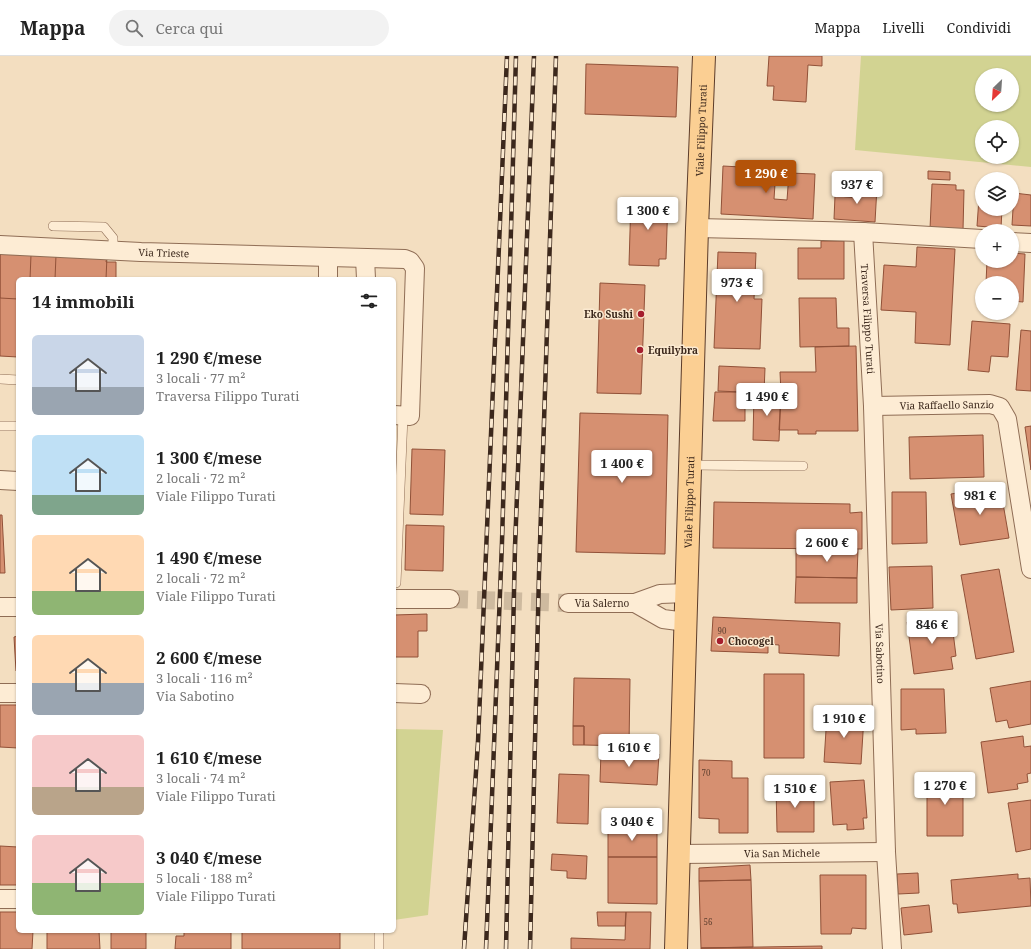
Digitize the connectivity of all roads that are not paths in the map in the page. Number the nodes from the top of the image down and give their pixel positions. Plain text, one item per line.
1 (704, 56) edge
2 (54, 226) dead end
3 (697, 228) junction
4 (863, 232) junction
5 (975, 239) edge
6 (1019, 242) edge
7 (1031, 243) edge
8 (0, 245) edge
9 (113, 250) junction
10 (328, 257) junction
11 (365, 258) junction
12 (328, 277) edge
13 (366, 277) edge
14 (0, 379) edge
15 (16, 380) edge
16 (873, 406) junction
17 (398, 416) edge
18 (0, 426) edge
19 (16, 426) edge
20 (691, 465) junction
21 (802, 466) dead end
22 (0, 480) edge
23 (16, 481) edge
24 (396, 533) edge
25 (1031, 568) edge
26 (396, 591) edge
27 (687, 592) junction
28 (450, 599) tunnel mouth
29 (568, 603) tunnel mouth
30 (635, 603) junction
31 (0, 607) edge
32 (16, 607) edge
33 (686, 622) junction
34 (0, 693) edge
35 (16, 693) edge
36 (396, 693) edge
37 (421, 694) dead end
38 (886, 852) junction
39 (678, 854) junction
40 (0, 899) edge
41 (16, 900) edge
42 (379, 933) edge
43 (379, 949) edge
44 (676, 949) edge
45 (892, 949) edge

1 - 3 main road, Viale Filippo Turati
2 - 9 lane
3 - 4 street
3 - 20 main road, Viale Filippo Turati
4 - 5 street
4 - 16 street, Traversa Filippo Turati
6 - 7 street
8 - 9 street, Via Trieste
9 - 10 street, Via Trieste
10 - 11 street, Via Trieste
10 - 12 street
11 - 13 street
11 - 17 street, Via Trieste
14 - 15 lane
16 - 25 street, Via Raffaello Sanzio
16 - 38 street, Via Sabotino
17 - 24 lane
18 - 19 lane
20 - 21 lane
20 - 27 main road, Viale Filippo Turati
22 - 23 street
26 - 28 street
27 - 30 street, Via Salerno
27 - 33 main road, Viale Filippo Turati
29 - 30 street, Via Salerno
30 - 33 street, Via Salerno
31 - 32 street
33 - 39 main road, Viale Filippo Turati
34 - 35 street
36 - 37 street
38 - 39 street, Via San Michele
38 - 45 street, Via Sabotino
39 - 44 main road, Viale Filippo Turati
40 - 41 street
42 - 43 lane

